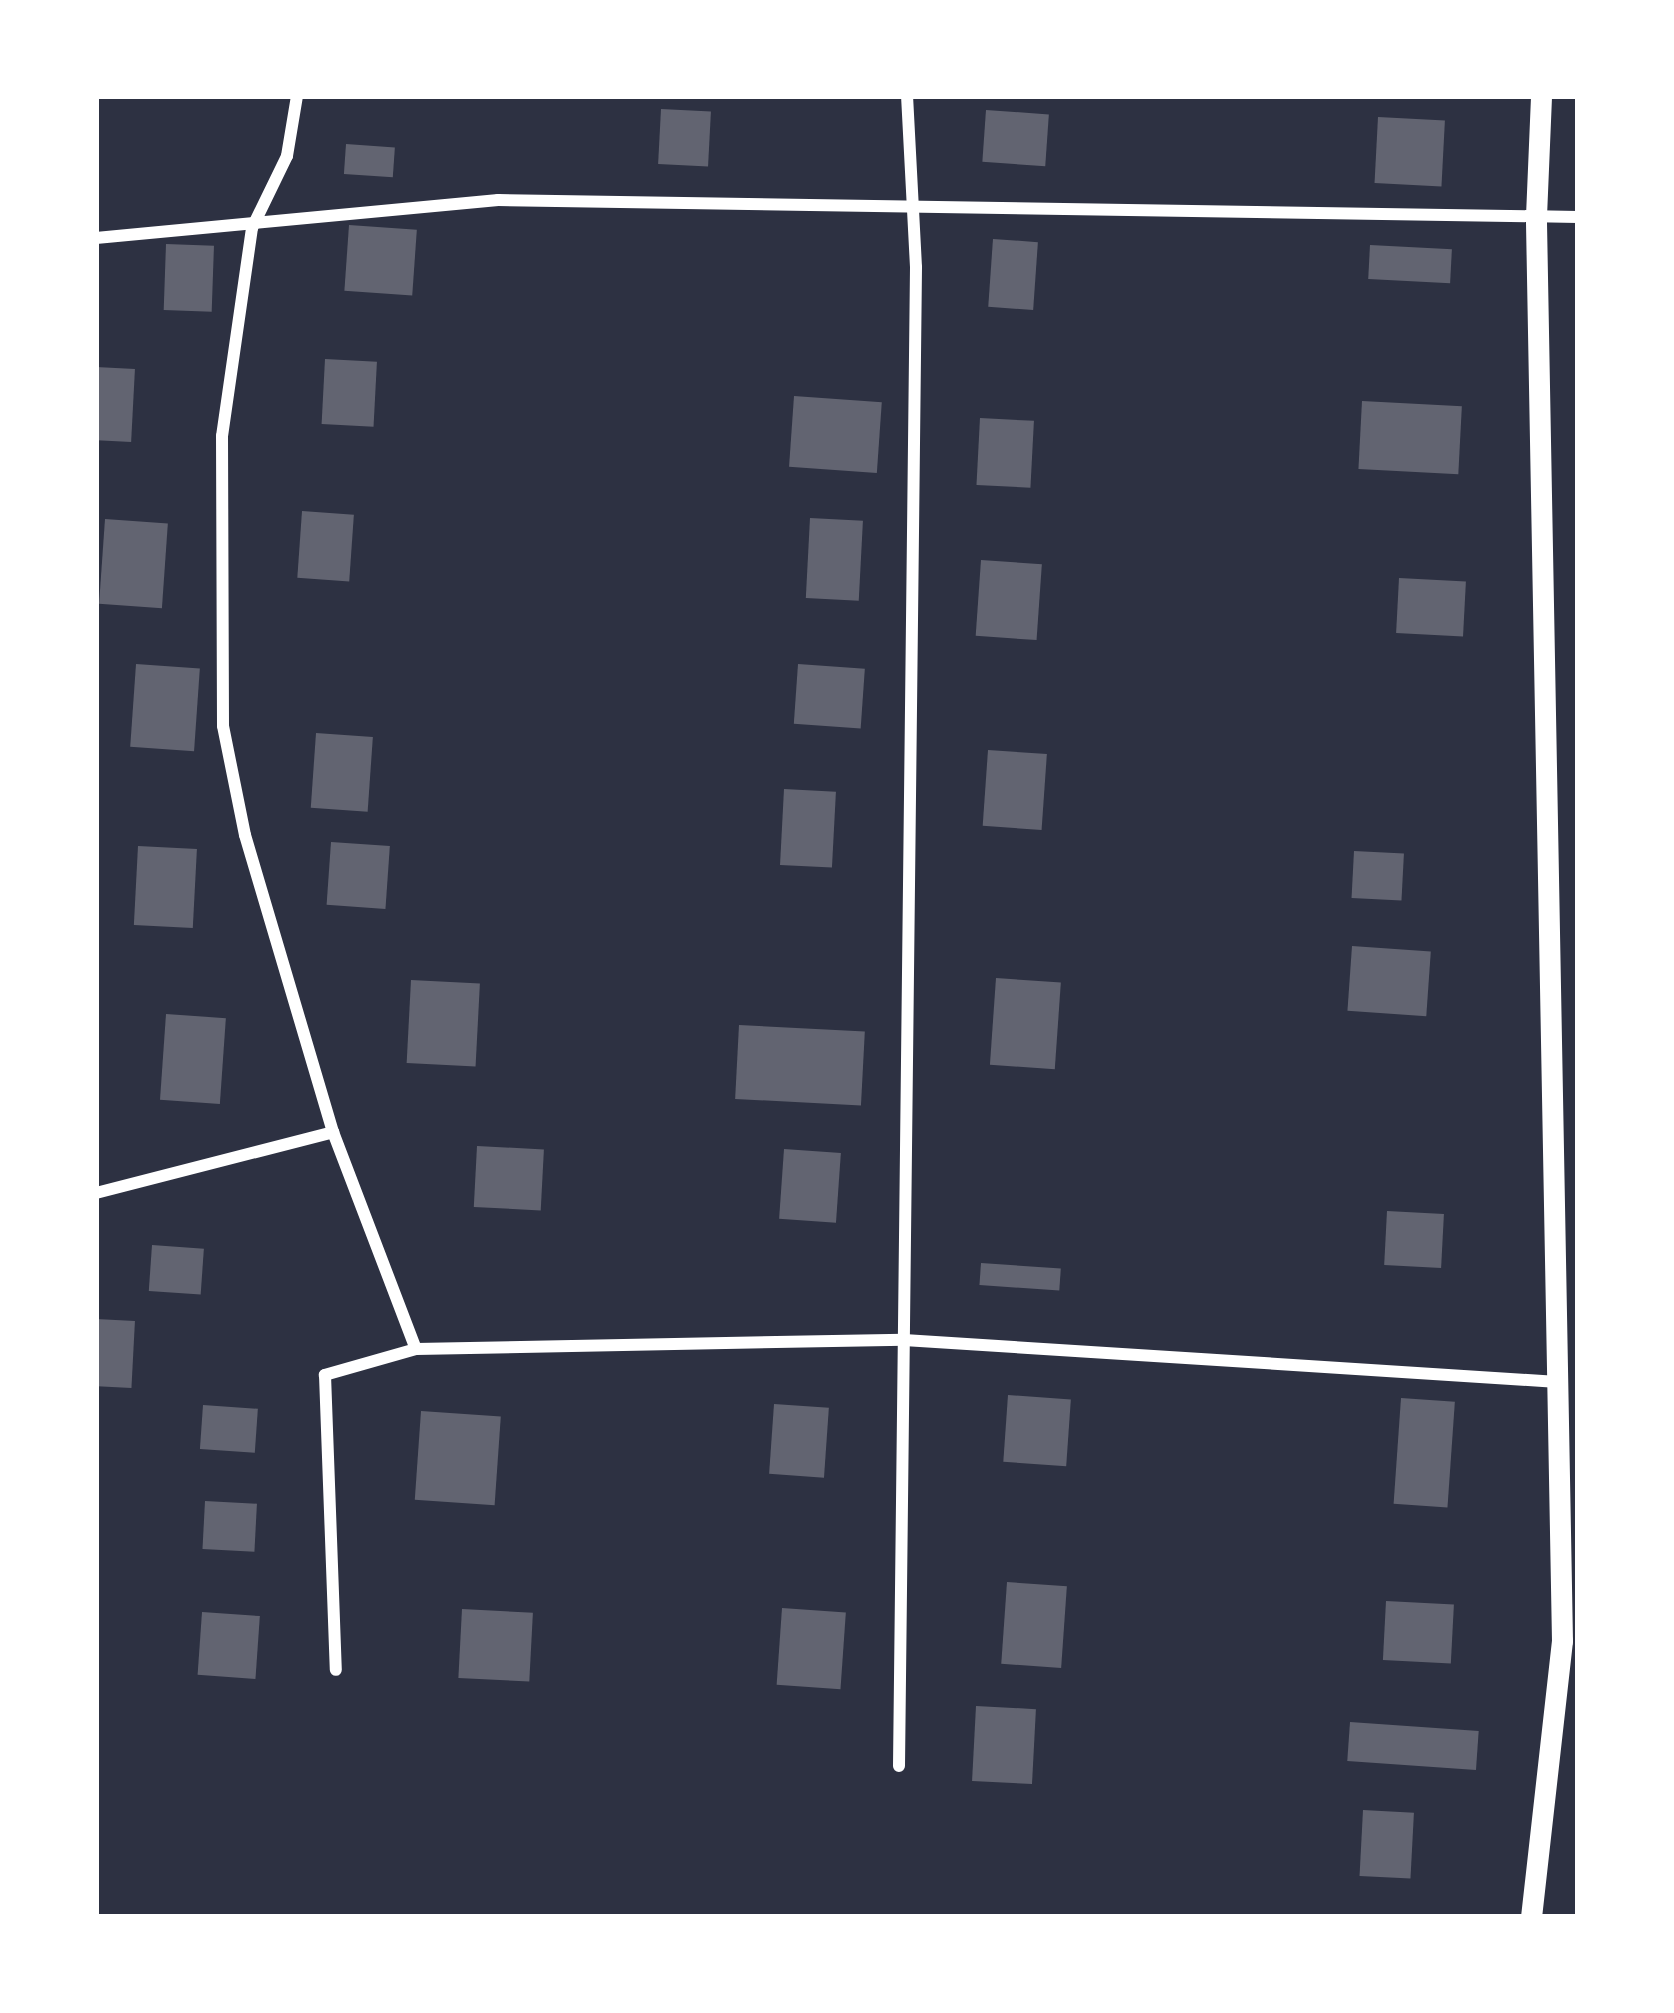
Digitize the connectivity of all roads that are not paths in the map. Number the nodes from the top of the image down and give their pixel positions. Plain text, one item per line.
1 (297, 96) edge
2 (907, 96) edge
3 (1541, 96) edge
4 (914, 201) junction
5 (1536, 216) junction
6 (1578, 217) edge
7 (252, 228) junction
8 (96, 238) edge
9 (333, 1132) junction
10 (96, 1193) edge
11 (904, 1340) junction
12 (416, 1349) junction
13 (1559, 1382) junction
14 (1570, 1642) edge
15 (336, 1670) dead end
16 (899, 1766) dead end
17 (1531, 1917) edge

1 - 7 street
2 - 4 street
3 - 5 street
4 - 5 street
4 - 7 street
4 - 11 street
5 - 6 street
5 - 13 street
7 - 8 street
7 - 9 street
9 - 10 street
9 - 12 street
11 - 12 street
11 - 13 street
11 - 16 street
12 - 15 street
13 - 14 street
14 - 17 street

